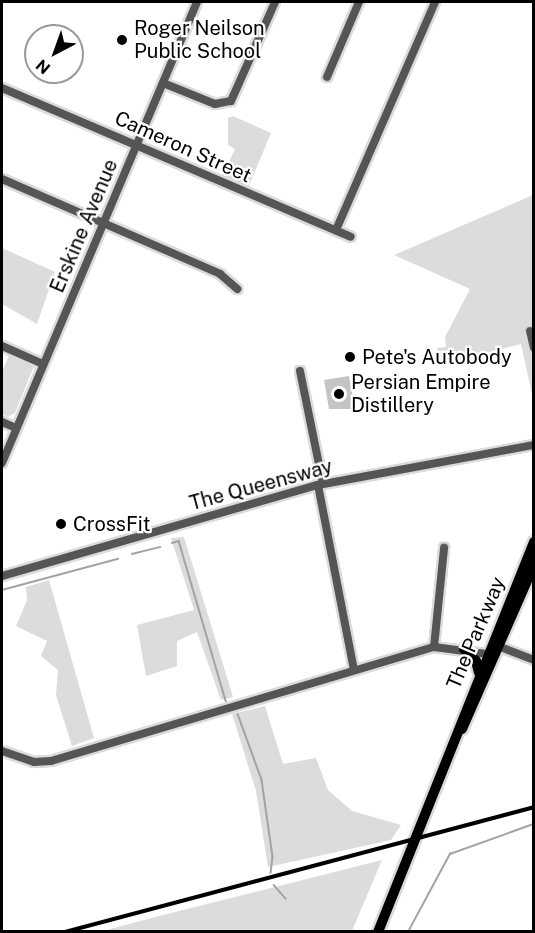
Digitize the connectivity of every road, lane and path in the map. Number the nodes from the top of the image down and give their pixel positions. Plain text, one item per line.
1 (197, 2) edge
2 (274, 2) edge
3 (359, 2) edge
4 (435, 2) edge
5 (327, 76) dead end
6 (163, 82) junction
7 (2, 88) edge
8 (137, 145) junction
9 (2, 179) edge
10 (102, 225) junction
11 (336, 230) junction
12 (351, 237) dead end
13 (237, 289) dead end
14 (530, 331) dead end
15 (2, 346) edge
16 (534, 348) edge
17 (43, 364) junction
18 (300, 372) dead end
19 (2, 422) edge
20 (16, 428) junction
21 (534, 445) edge
22 (2, 463) edge
23 (320, 484) junction
24 (534, 542) edge
25 (444, 548) dead end
26 (534, 565) edge
27 (2, 576) edge
28 (434, 647) junction
29 (464, 649) junction
30 (494, 650) junction
31 (534, 660) edge
32 (354, 670) junction
33 (479, 674) junction
34 (456, 739) junction
35 (2, 751) edge
36 (378, 932) edge

1 - 6 street, Erskine Avenue
2 - 6 street
3 - 5 street
4 - 11 street
6 - 8 street, Erskine Avenue
7 - 8 street, Cameron Street
8 - 10 street, Erskine Avenue
8 - 11 street, Cameron Street
9 - 10 street
10 - 13 street
10 - 17 street, Erskine Avenue
11 - 12 street, Cameron Street
14 - 16 street
15 - 17 street
17 - 20 street, Erskine Avenue
18 - 23 street
19 - 20 street
20 - 22 street, Erskine Avenue
21 - 23 street, The Queensway
23 - 27 street, The Queensway
23 - 32 street
24 - 30 main road, The Parkway
25 - 28 street
26 - 30 main road, The Parkway
28 - 29 street
28 - 32 street
29 - 30 street
29 - 33 main road
30 - 31 street
30 - 33 main road, The Parkway
30 - 34 main road, The Parkway
32 - 35 street
33 - 34 main road, The Parkway
34 - 36 main road, The Parkway

